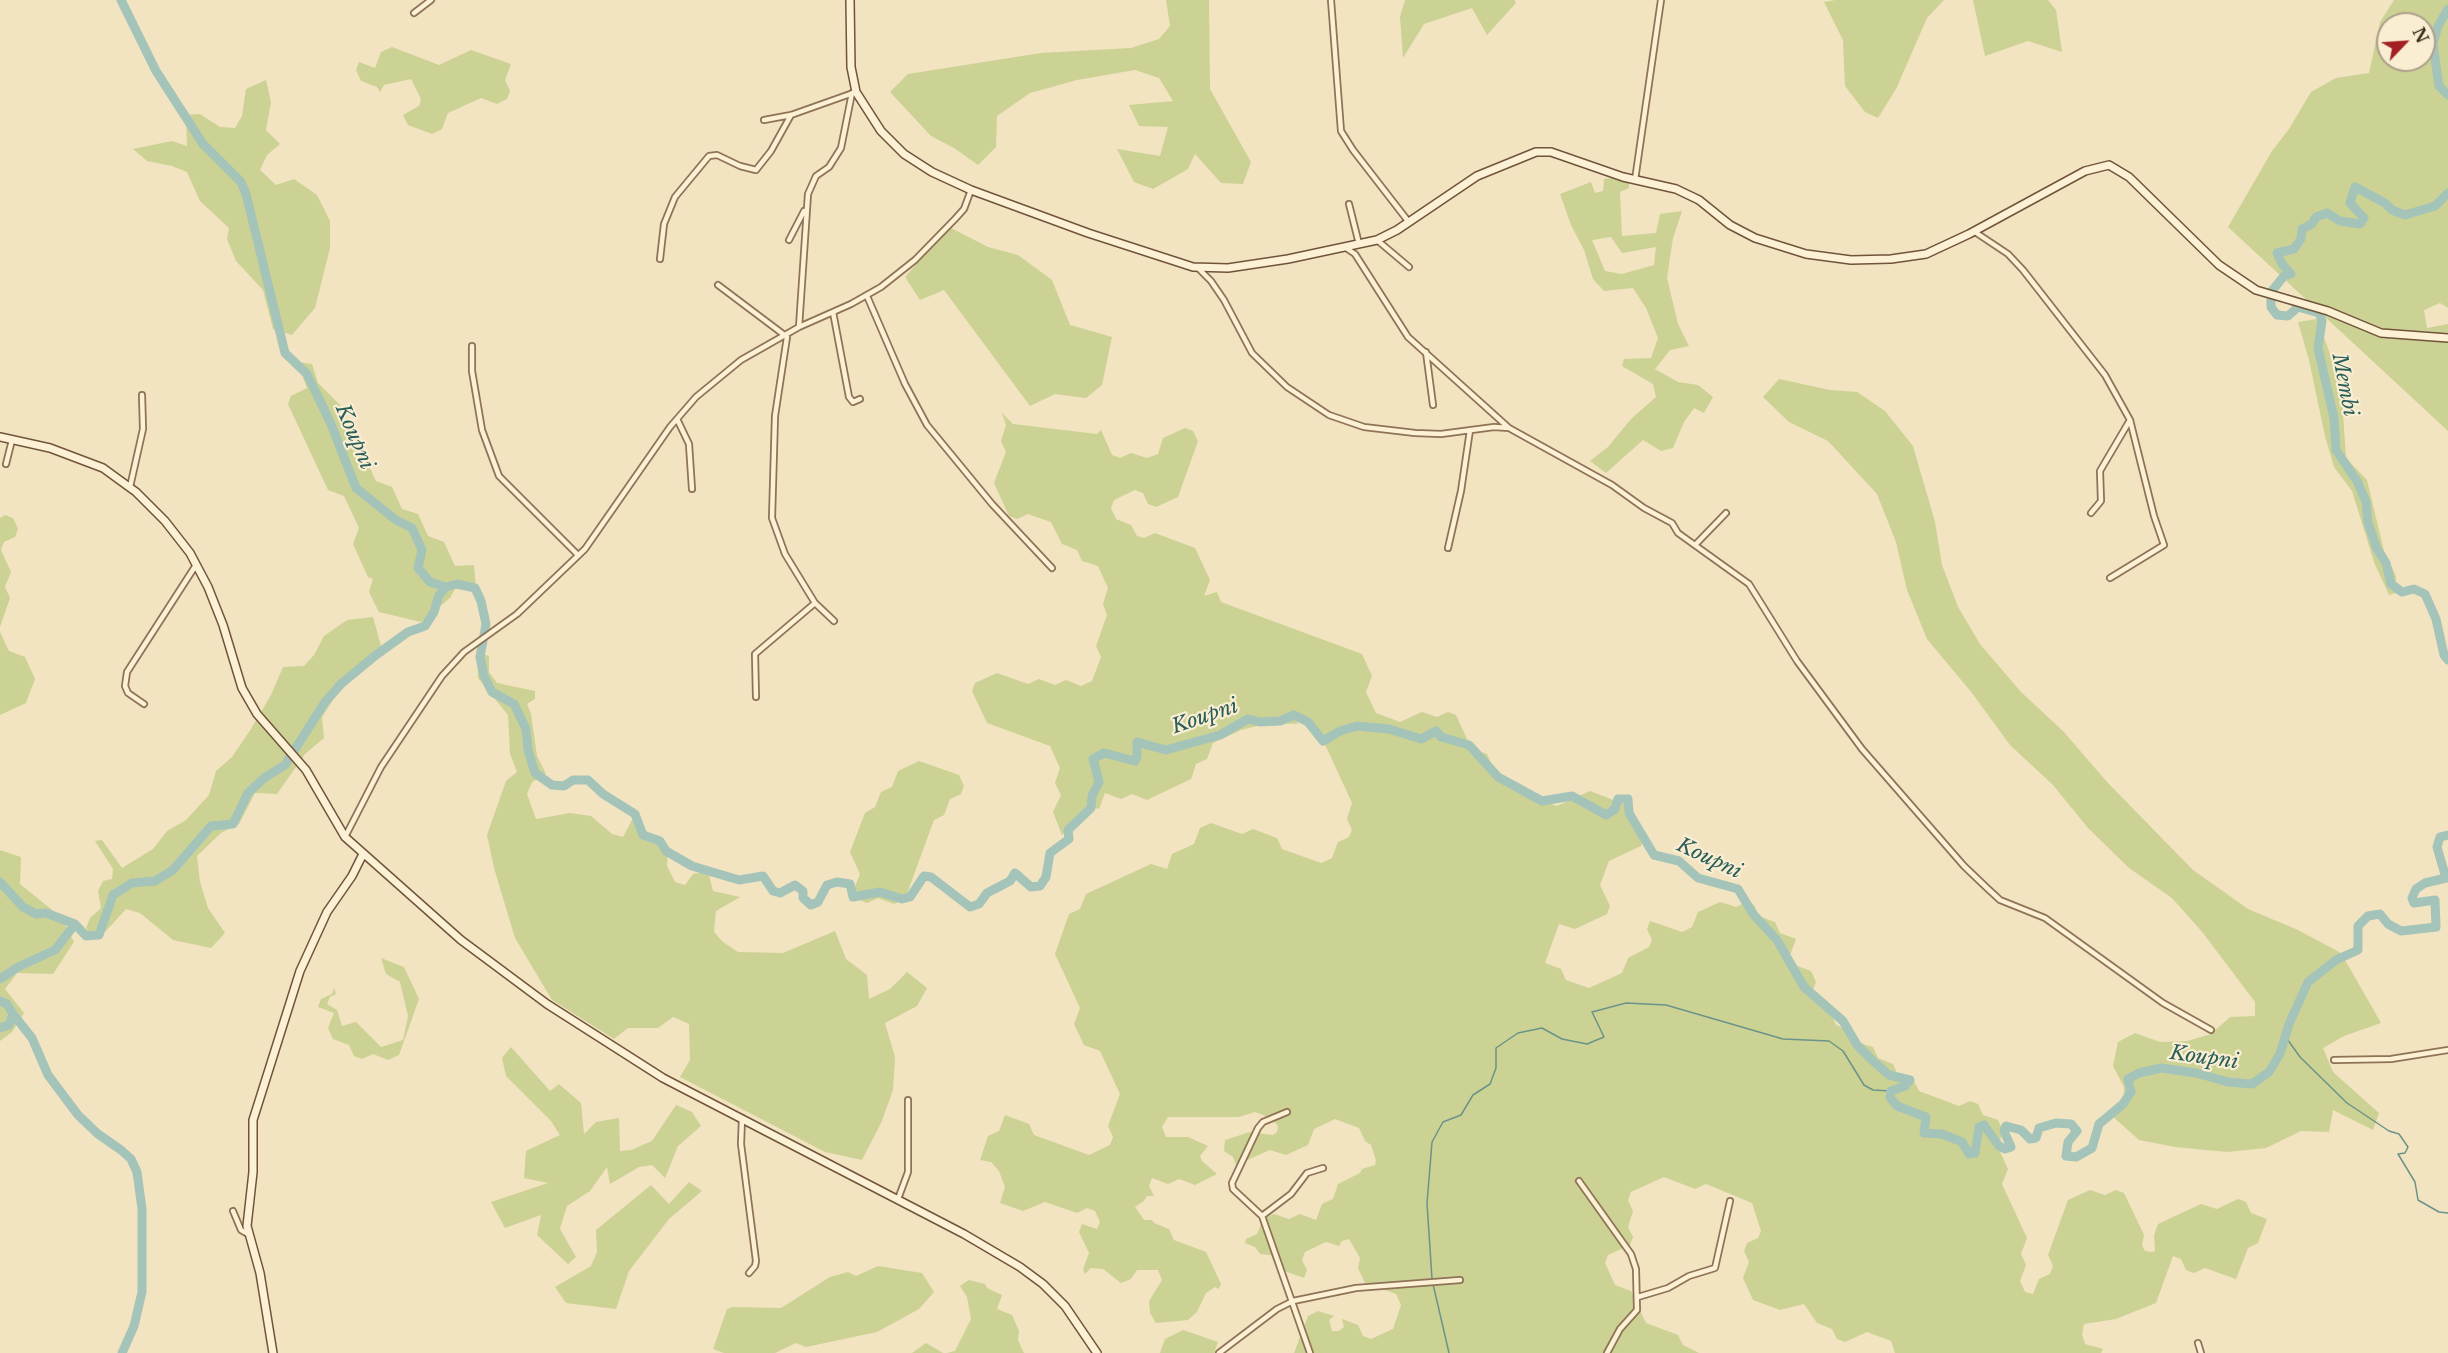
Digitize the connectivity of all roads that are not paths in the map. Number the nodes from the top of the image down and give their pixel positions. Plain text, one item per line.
1 (431, 0) edge
2 (850, 0) edge
3 (1332, 0) edge
4 (1661, 0) edge
5 (414, 13) dead end
6 (854, 92) junction
7 (791, 115) junction
8 (764, 120) dead end
9 (1635, 180) junction
10 (971, 190) junction
11 (1349, 204) dead end
12 (806, 208) junction
13 (1408, 221) junction
14 (1969, 234) junction
15 (789, 240) dead end
16 (1377, 240) junction
17 (1359, 244) junction
18 (1346, 248) junction
19 (660, 259) dead end
20 (1193, 267) junction
21 (1409, 267) dead end
22 (718, 285) dead end
23 (867, 296) junction
24 (833, 312) junction
25 (799, 327) junction
26 (785, 334) junction
27 (2448, 338) edge
28 (472, 346) dead end
29 (1426, 352) junction
30 (141, 395) dead end
31 (860, 399) dead end
32 (1433, 405) dead end
33 (677, 419) junction
34 (2130, 420) junction
35 (1509, 428) junction
36 (1470, 430) junction
37 (0, 437) edge
38 (12, 440) junction
39 (6, 464) dead end
40 (130, 487) junction
41 (692, 489) dead end
42 (1726, 513) dead end
43 (2091, 513) dead end
44 (1696, 544) junction
45 (1448, 548) dead end
46 (579, 555) junction
47 (196, 565) junction
48 (1052, 568) dead end
49 (2110, 578) dead end
50 (815, 603) junction
51 (834, 621) dead end
52 (756, 697) dead end
53 (144, 704) dead end
54 (345, 837) junction
55 (363, 854) junction
56 (2211, 1030) dead end
57 (2448, 1050) edge
58 (2334, 1060) dead end
59 (908, 1100) dead end
60 (1287, 1112) dead end
61 (742, 1117) junction
62 (1323, 1168) dead end
63 (1579, 1181) dead end
64 (898, 1200) junction
65 (1730, 1201) dead end
66 (233, 1211) dead end
67 (1262, 1216) junction
68 (248, 1234) junction
69 (748, 1273) dead end
70 (1460, 1280) dead end
71 (1638, 1297) junction
72 (1293, 1301) junction
73 (2198, 1343) dead end
74 (273, 1353) edge
75 (1097, 1353) edge
76 (1219, 1353) edge
77 (1310, 1353) edge
78 (1607, 1353) edge
79 (2201, 1353) edge

1 - 5 street
2 - 6 street
3 - 13 street
4 - 9 street
6 - 7 street
6 - 10 street
6 - 12 street
7 - 8 street
7 - 19 street
9 - 13 street
9 - 14 street
10 - 20 street
10 - 23 street
11 - 17 street
12 - 15 street
12 - 25 street
13 - 16 street
14 - 27 street
14 - 34 street
16 - 17 street
16 - 21 street
17 - 18 street
18 - 20 street
18 - 29 street
20 - 36 street
22 - 26 street
23 - 24 street
23 - 48 street
24 - 25 street
24 - 31 street
25 - 26 street
26 - 33 street
26 - 50 street
28 - 46 street
29 - 32 street
29 - 35 street
30 - 40 street
33 - 41 street
33 - 46 street
34 - 43 street
34 - 49 street
35 - 36 street
35 - 44 street
36 - 45 street
37 - 38 street
38 - 39 street
38 - 40 street
40 - 47 street
42 - 44 street
44 - 56 street
46 - 54 street
47 - 53 street
47 - 54 street
50 - 51 street
50 - 52 street
54 - 55 street
55 - 61 street
55 - 68 street
57 - 58 street
59 - 64 street
60 - 67 street
61 - 64 street
61 - 69 street
62 - 67 street
63 - 71 street
64 - 75 street
65 - 71 street
66 - 68 street
67 - 72 street
68 - 74 street
70 - 72 street
71 - 78 street
72 - 76 street
72 - 77 street
73 - 79 street

